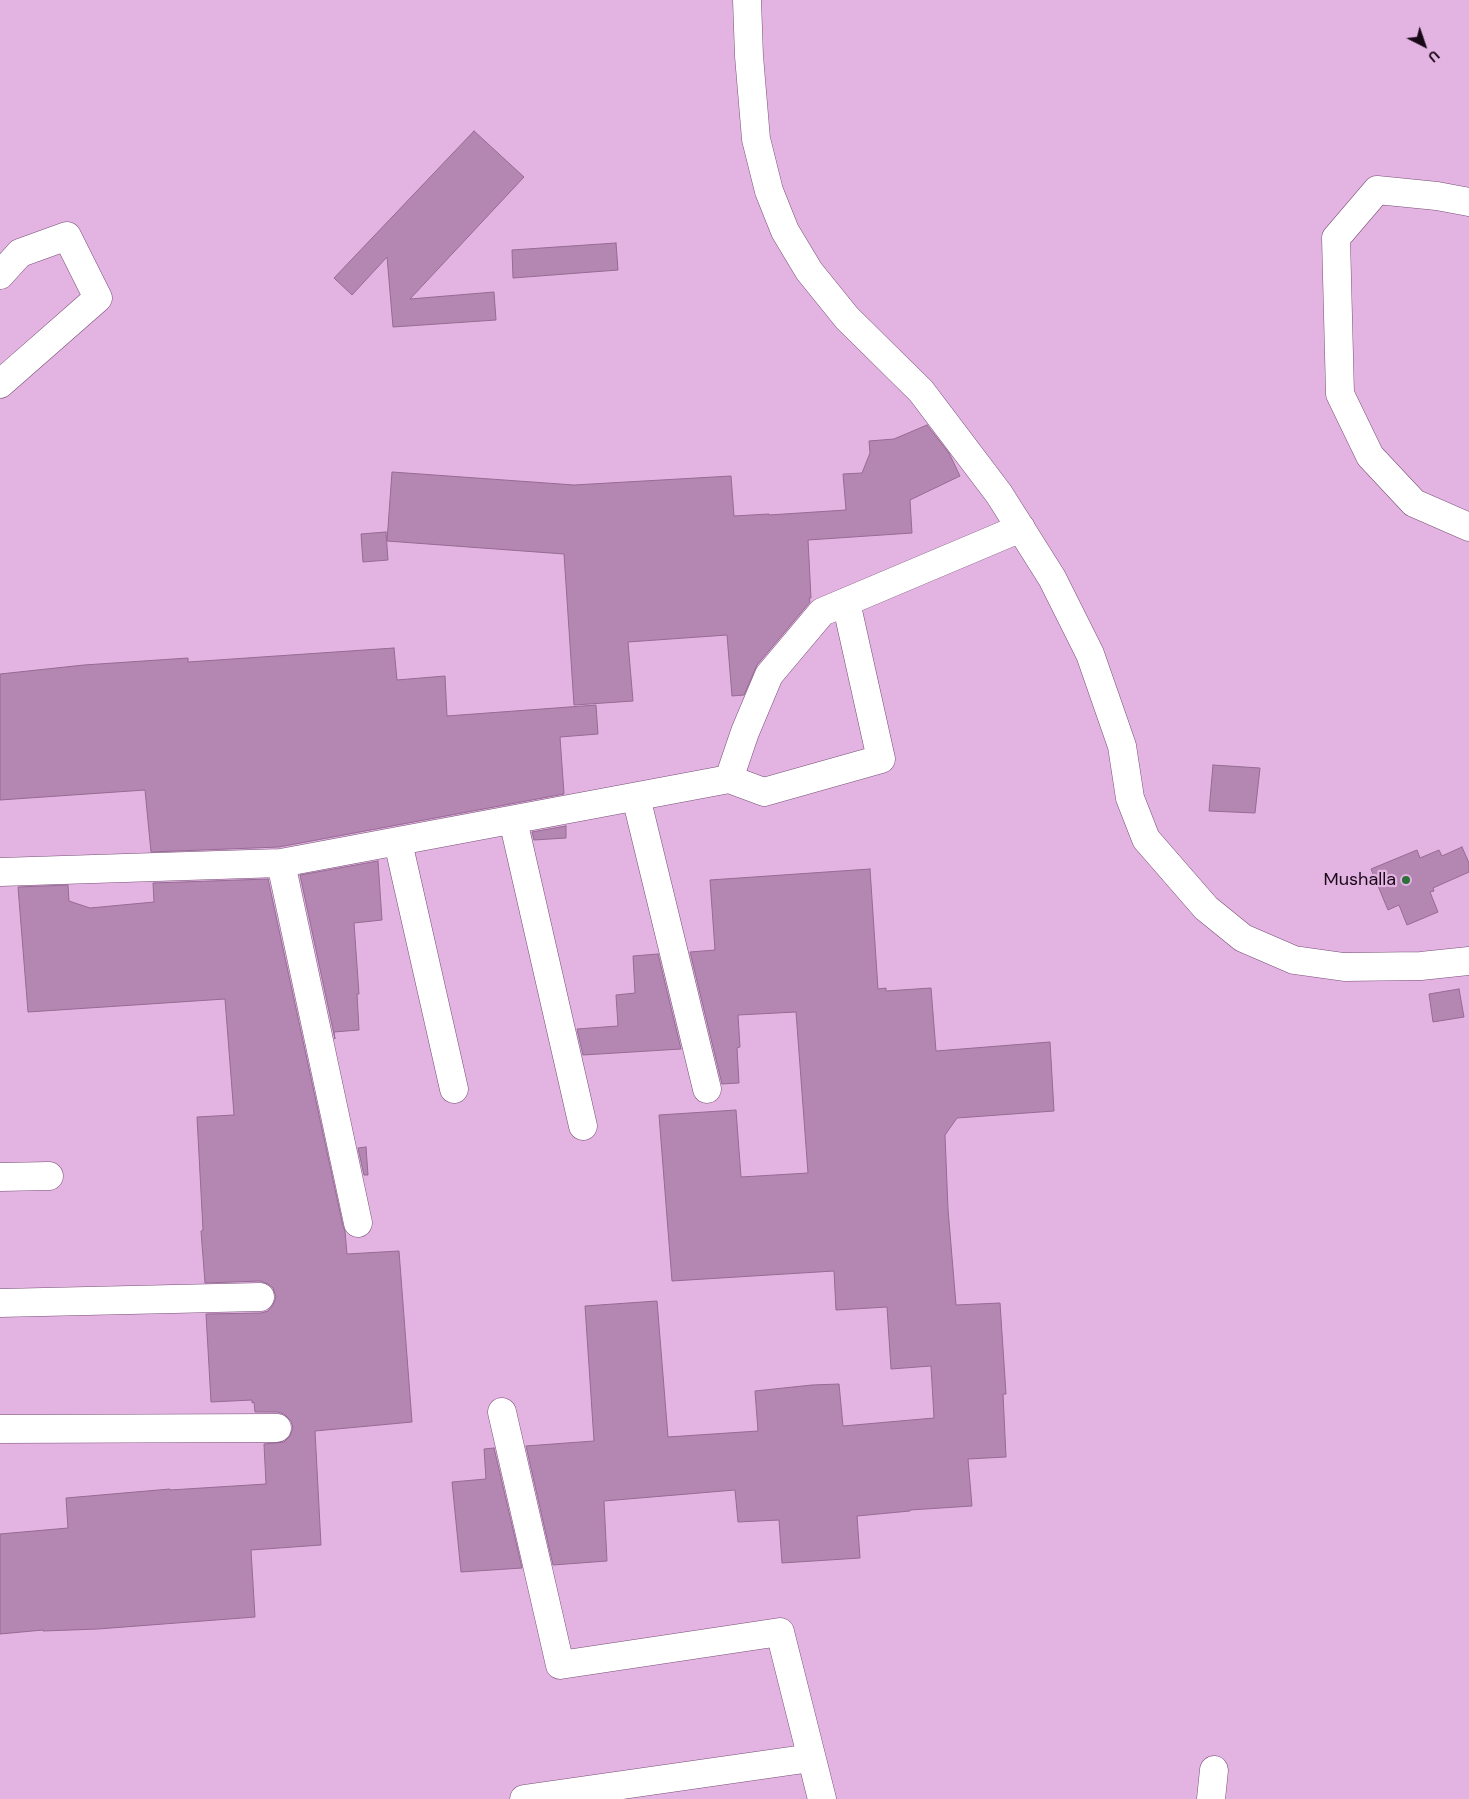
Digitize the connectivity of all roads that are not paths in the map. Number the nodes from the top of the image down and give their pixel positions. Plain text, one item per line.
1 (747, 0) edge
2 (1469, 202) edge
3 (0, 275) edge
4 (1, 382) edge
5 (1469, 526) edge
6 (1021, 528) junction
7 (846, 602) junction
8 (729, 779) junction
9 (636, 797) junction
10 (513, 820) junction
11 (398, 842) junction
12 (281, 863) junction
13 (0, 872) edge
14 (1469, 961) edge
15 (454, 1089) dead end
16 (706, 1089) dead end
17 (583, 1126) dead end
18 (49, 1176) dead end
19 (0, 1177) edge
20 (358, 1223) dead end
21 (260, 1297) dead end
22 (0, 1303) edge
23 (502, 1412) dead end
24 (0, 1428) edge
25 (277, 1428) dead end
26 (812, 1758) junction
27 (1214, 1770) dead end
28 (524, 1799) edge
29 (822, 1799) edge
30 (1211, 1799) edge

1 - 6 street
2 - 5 street
3 - 4 street
6 - 7 street
6 - 14 street
7 - 8 street
7 - 8 street
8 - 9 street
9 - 10 street
9 - 16 street
10 - 11 street
10 - 17 street
11 - 12 street
11 - 15 street
12 - 13 street
12 - 20 street
18 - 19 street
21 - 22 street
23 - 26 street
24 - 25 street
26 - 28 street
26 - 29 street
27 - 30 street

